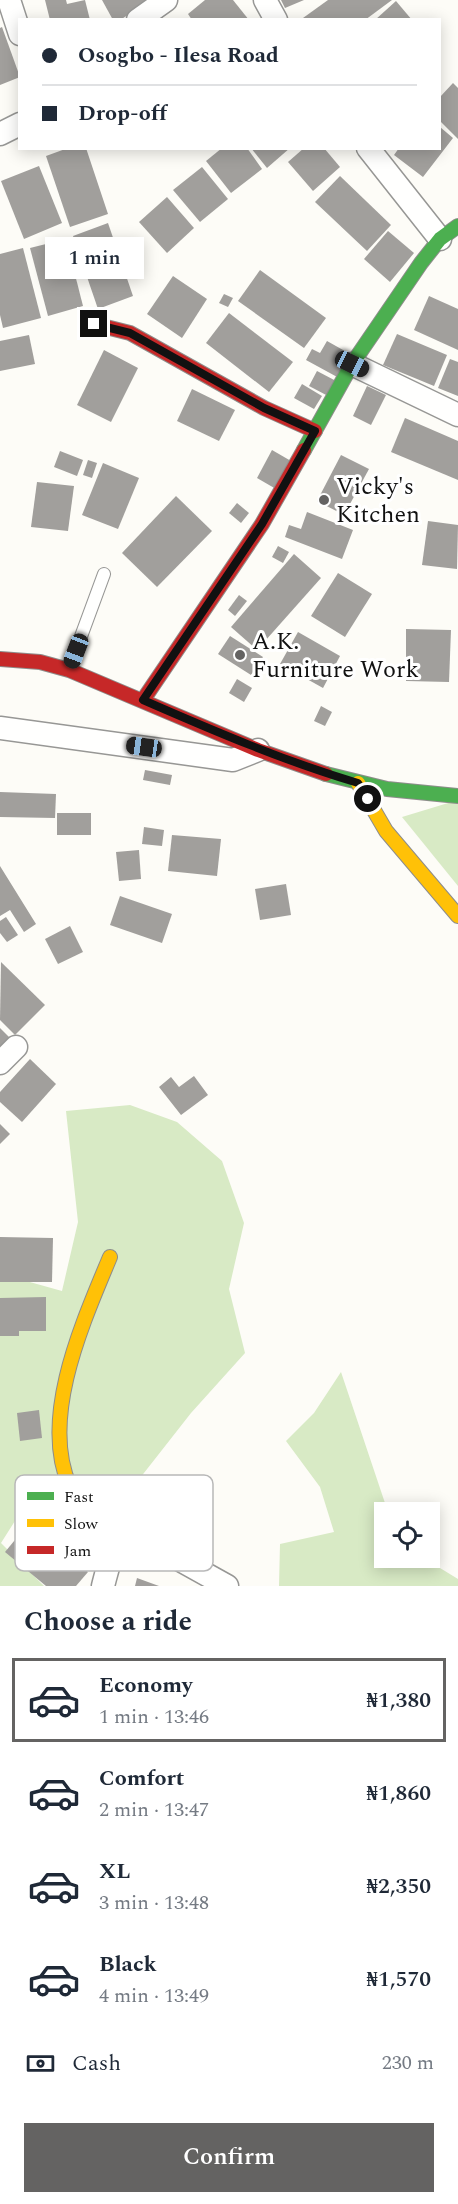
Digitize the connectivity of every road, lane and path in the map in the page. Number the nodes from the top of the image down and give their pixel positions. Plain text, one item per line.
1 (9, 0) edge
2 (166, 0) edge
3 (265, 0) edge
4 (141, 18) edge
5 (275, 18) edge
6 (18, 28) edge
7 (370, 150) edge
8 (449, 233) edge
9 (94, 324) dead end
10 (352, 364) junction
11 (458, 415) edge
12 (315, 431) junction
13 (104, 574) dead end
14 (0, 659) edge
15 (69, 670) junction
16 (143, 700) junction
17 (0, 728) edge
18 (258, 750) junction
19 (358, 783) junction
20 (458, 796) edge
21 (458, 916) edge
22 (16, 1047) dead end
23 (0, 1063) edge
24 (110, 1257) dead end
25 (66, 1475) edge
26 (107, 1571) edge
27 (200, 1571) edge
28 (103, 1586) edge
29 (227, 1586) edge

1 - 6 street
2 - 4 street
3 - 5 street
7 - 8 street
8 - 10 street
9 - 12 street
10 - 11 street
10 - 12 street
12 - 16 street
13 - 15 lane
14 - 15 street
15 - 16 street
16 - 18 street
17 - 18 street
18 - 19 street
19 - 20 street
19 - 21 street
22 - 23 street
24 - 25 street
26 - 28 street
27 - 29 street

